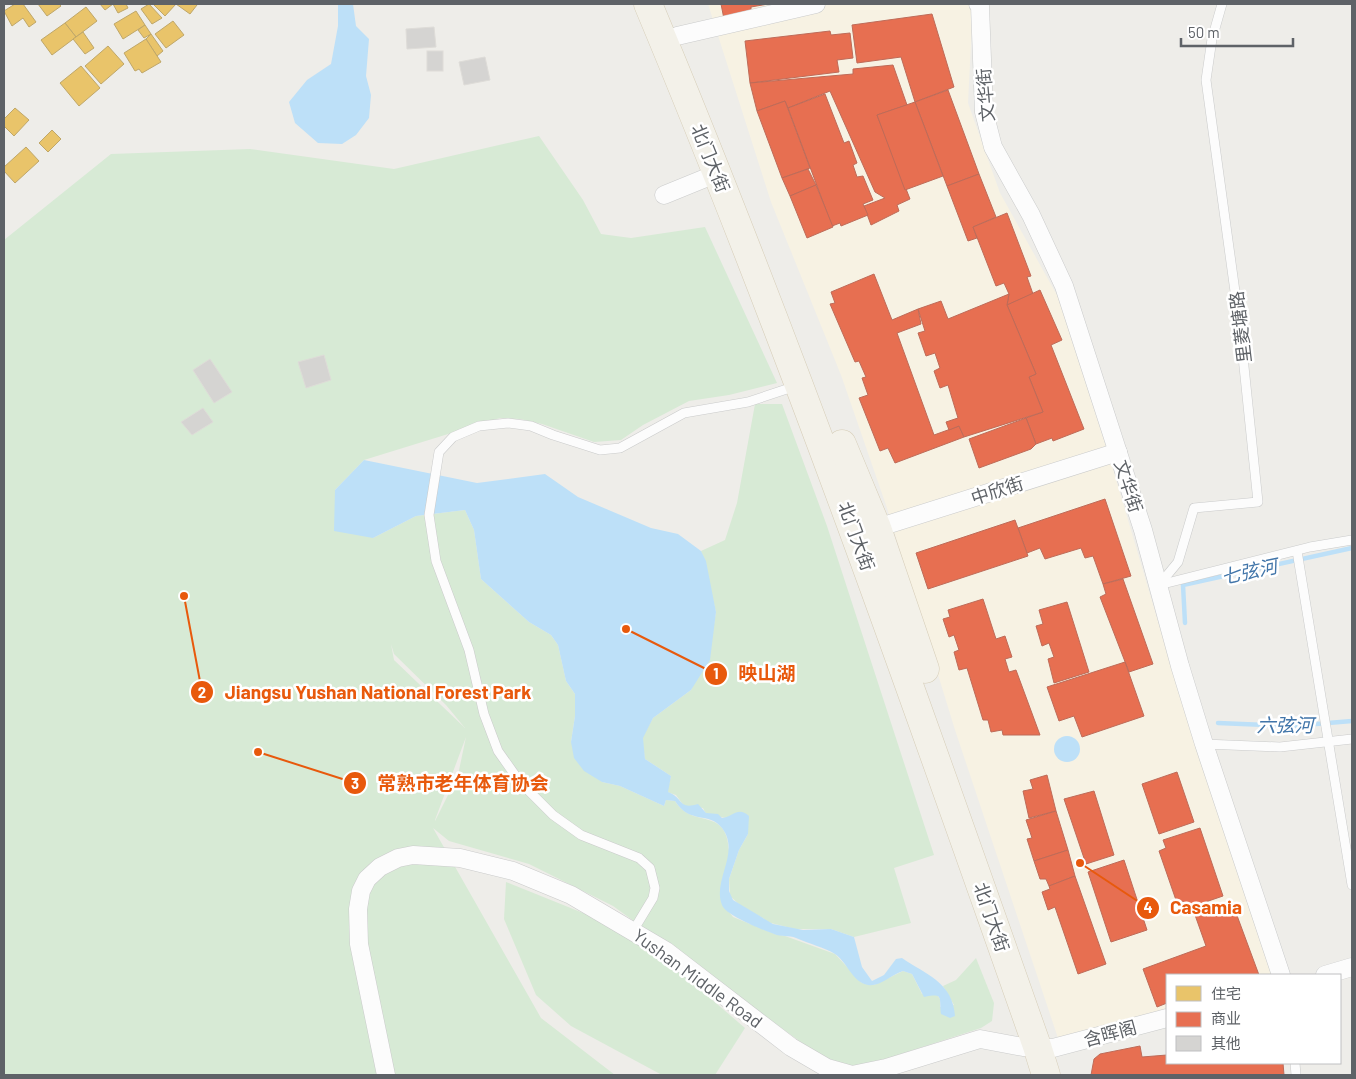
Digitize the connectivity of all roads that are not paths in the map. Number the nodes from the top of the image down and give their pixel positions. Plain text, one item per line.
1 (648, 4) edge
2 (665, 4) edge
3 (816, 4) edge
4 (978, 4) edge
5 (1222, 4) edge
6 (677, 36) junction
7 (718, 174) junction
8 (664, 195) dead end
9 (801, 384) junction
10 (1118, 452) junction
11 (877, 528) junction
12 (1352, 540) edge
13 (1297, 551) junction
14 (1158, 586) junction
15 (1352, 740) edge
16 (1328, 742) junction
17 (1204, 744) junction
18 (1352, 885) edge
19 (633, 931) junction
20 (1352, 967) edge
21 (1280, 974) edge
22 (1328, 974) edge
23 (1166, 1018) edge
24 (1045, 1047) junction
25 (386, 1075) edge
26 (1046, 1075) edge
27 (1061, 1075) edge

1 - 7 main road, 北门大街
2 - 6 main road, 北门大街
3 - 6 street
4 - 10 street, 文华街
5 - 14 lane, 里菱塘路
6 - 11 main road, 北门大街
7 - 8 street
7 - 9 main road, 北门大街
9 - 19 lane
9 - 24 main road, 北门大街
10 - 11 street, 中欣街
10 - 14 street, 文华街
11 - 24 main road, 北门大街
12 - 13 lane
13 - 14 lane
13 - 16 lane
14 - 17 street, 文华街
15 - 16 lane
16 - 17 lane
16 - 18 lane
17 - 21 street, 文华街
19 - 24 street, Yushan Middle Road
19 - 25 street, Yushan Middle Road
20 - 22 street
23 - 24 street, 含晖阁
24 - 26 main road, 北门大街
24 - 27 main road, 北门大街

